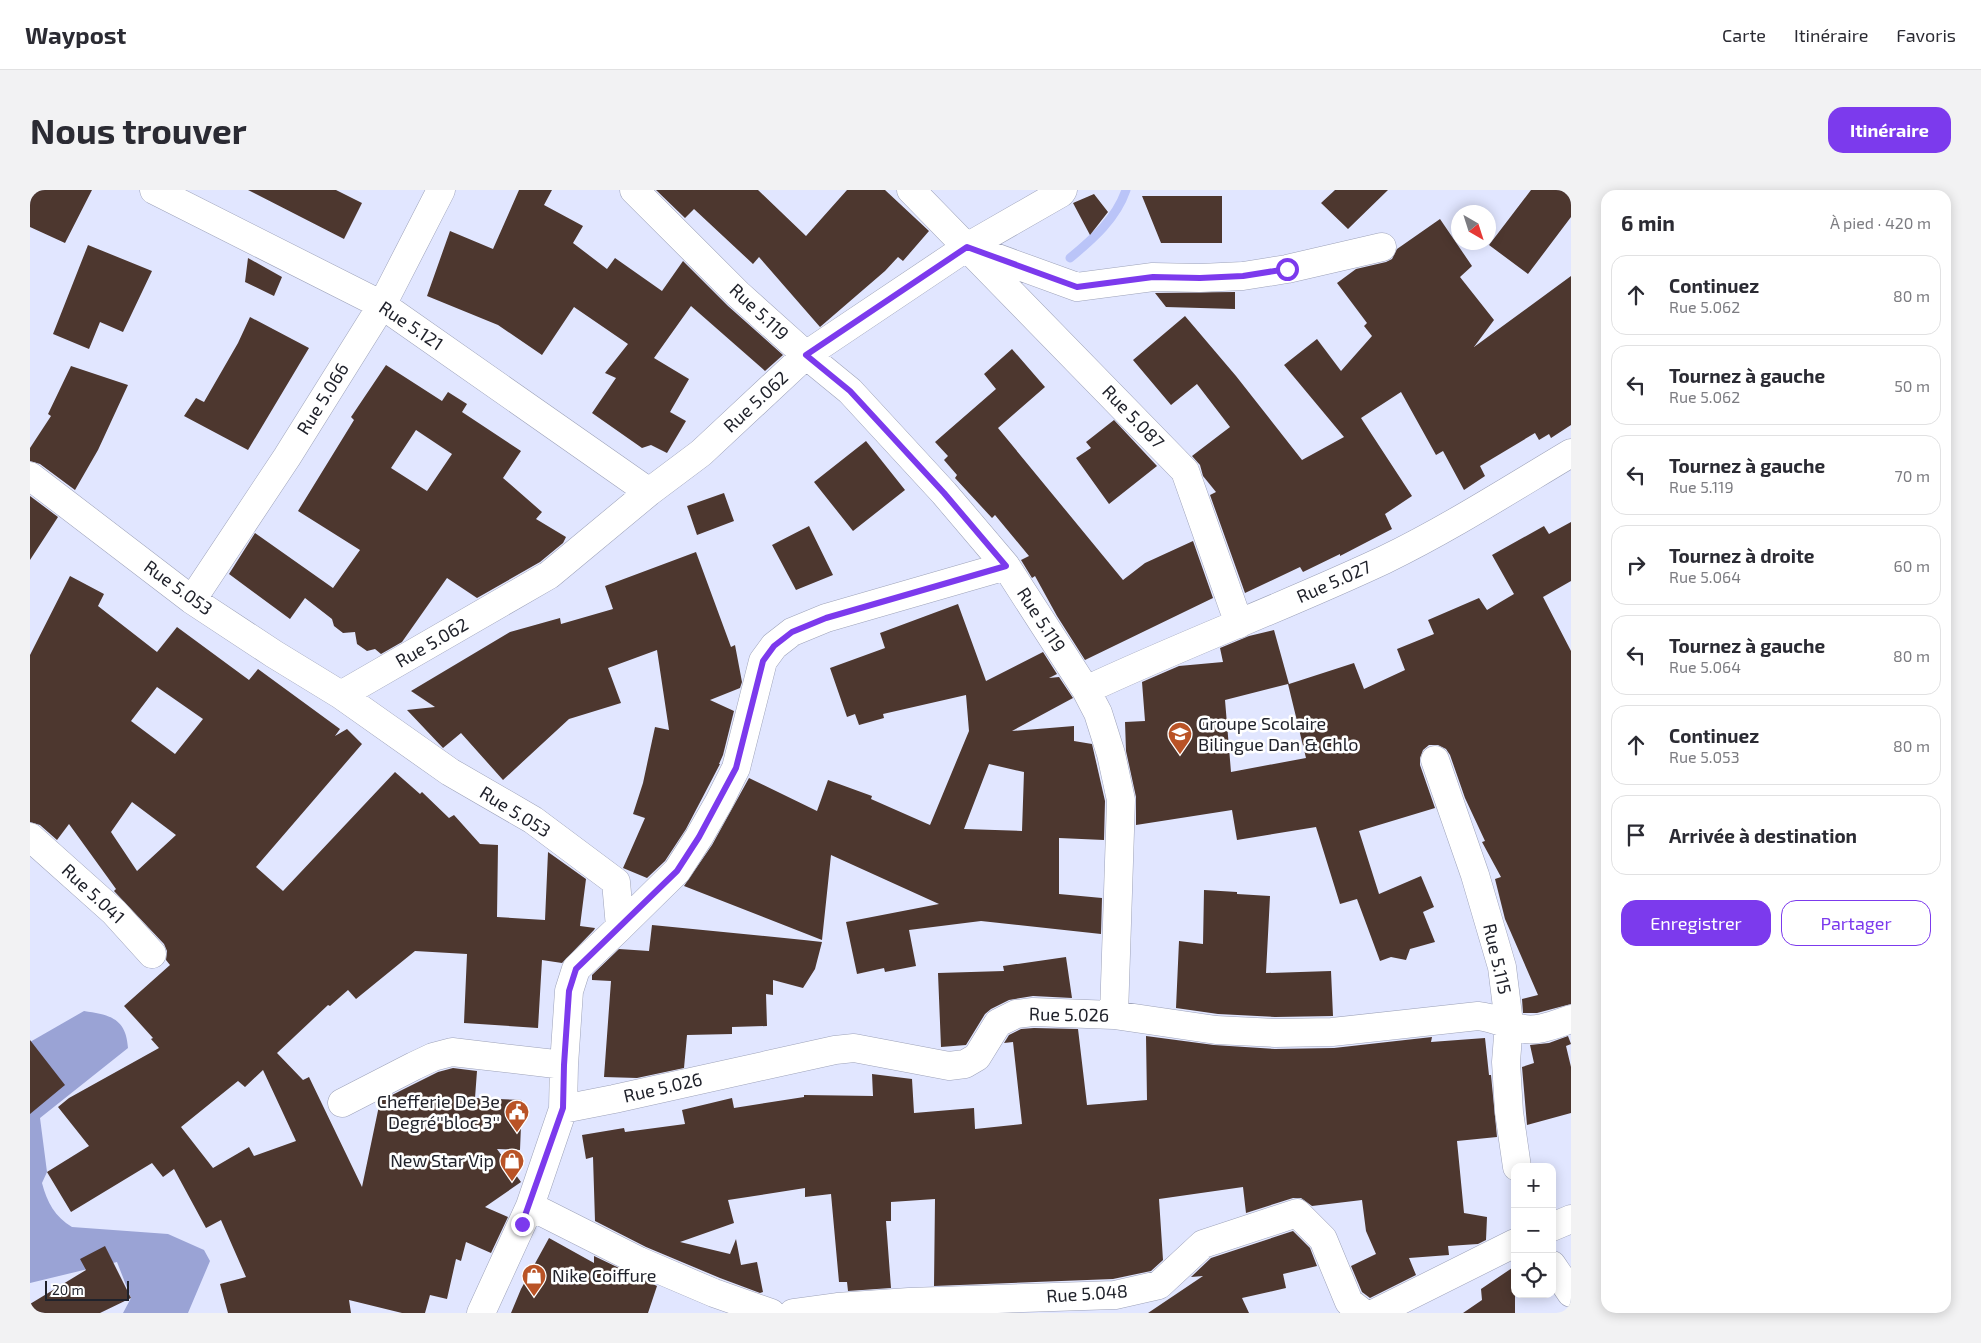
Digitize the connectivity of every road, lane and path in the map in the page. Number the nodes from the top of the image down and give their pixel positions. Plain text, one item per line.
1 (154, 190) edge
2 (441, 190) edge
3 (634, 190) edge
4 (911, 190) edge
5 (1062, 190) edge
6 (967, 247) junction
7 (1382, 247) dead end
8 (382, 305) junction
9 (806, 355) junction
10 (1571, 454) edge
11 (30, 476) edge
12 (649, 492) junction
13 (1006, 566) junction
14 (192, 600) junction
15 (1239, 624) junction
16 (1086, 690) junction
17 (341, 695) junction
18 (1436, 760) dead end
19 (30, 837) edge
20 (620, 927) junction
21 (152, 954) dead end
22 (1114, 1015) junction
23 (1571, 1019) edge
24 (1508, 1023) junction
25 (564, 1065) junction
26 (342, 1103) dead end
27 (563, 1108) junction
28 (1516, 1163) edge
29 (530, 1206) junction
30 (1571, 1219) edge
31 (1556, 1225) edge
32 (1511, 1245) edge
33 (1556, 1271) edge
34 (1571, 1293) edge
35 (481, 1313) edge
36 (771, 1313) edge
37 (793, 1313) edge
38 (1363, 1313) edge
39 (1375, 1313) edge

1 - 8 street, Rue 5.121
2 - 8 street, Rue 5.066
3 - 9 street, Rue 5.119
4 - 6 street, Rue 5.087
5 - 6 street
6 - 7 street
6 - 9 street, Rue 5.062
6 - 15 street, Rue 5.087
8 - 12 street, Rue 5.121
8 - 14 street, Rue 5.066
9 - 12 street, Rue 5.062
9 - 13 street, Rue 5.119
10 - 15 street, Rue 5.027
11 - 14 street, Rue 5.053
12 - 17 street, Rue 5.062
13 - 16 street, Rue 5.119
13 - 20 street
14 - 17 street, Rue 5.053
15 - 16 street, Rue 5.027
16 - 22 street, Rue 5.119
17 - 20 street, Rue 5.053
18 - 24 street, Rue 5.115
19 - 21 street, Rue 5.041
20 - 25 street
22 - 24 street, Rue 5.026
22 - 27 street, Rue 5.026
23 - 24 street, Rue 5.026
24 - 28 street, Rue 5.115
25 - 26 street
25 - 27 street
27 - 29 street
29 - 35 street
29 - 36 street
30 - 31 street
32 - 39 street
33 - 34 street
37 - 38 street, Rue 5.048

